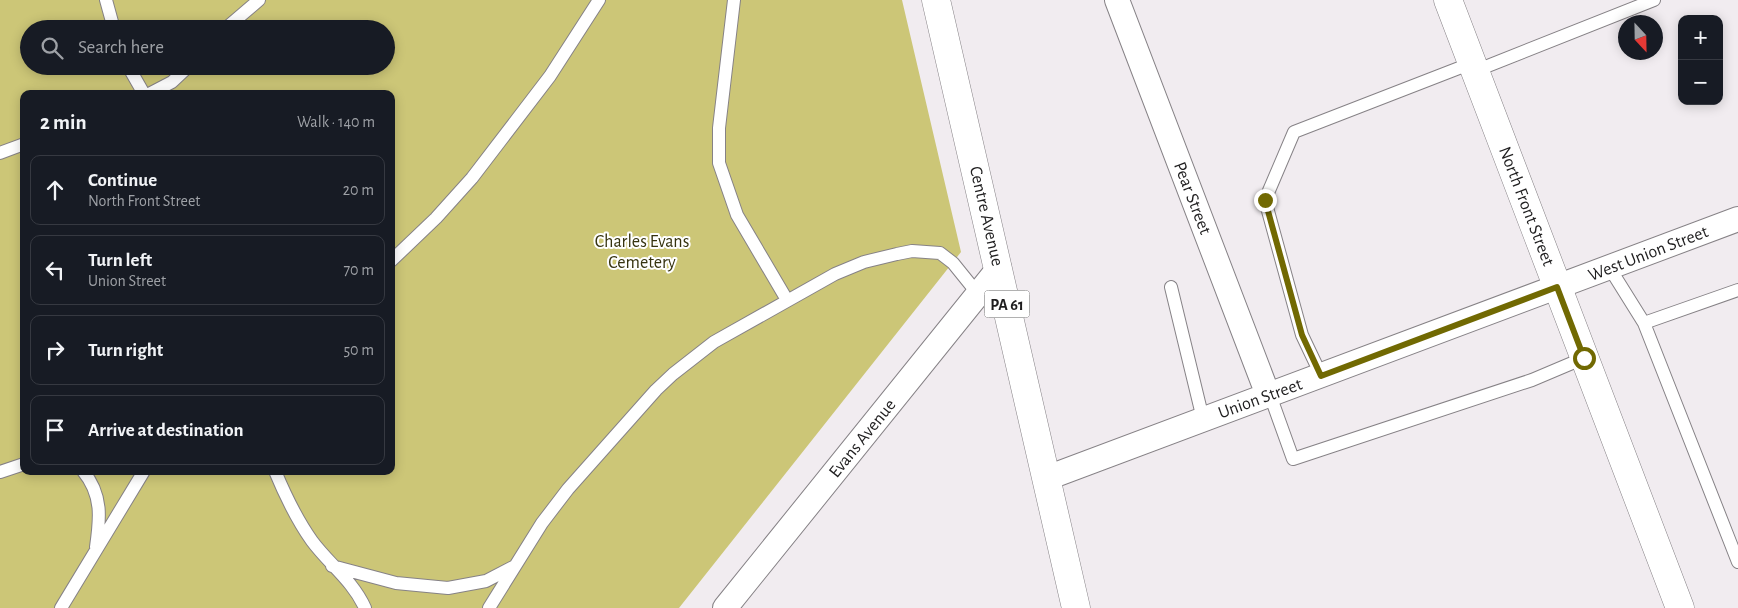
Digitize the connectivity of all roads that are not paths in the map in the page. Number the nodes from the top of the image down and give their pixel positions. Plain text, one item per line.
1 (106, 0) edge
2 (259, 0) edge
3 (599, 0) edge
4 (734, 0) edge
5 (936, 0) edge
6 (1117, 0) edge
7 (1448, 0) edge
8 (1654, 0) edge
9 (112, 20) edge
10 (236, 20) edge
11 (1474, 67) junction
12 (133, 75) edge
13 (180, 75) edge
14 (142, 90) edge
15 (157, 90) edge
16 (20, 146) edge
17 (0, 153) edge
18 (1738, 219) edge
19 (395, 257) edge
20 (1609, 267) junction
21 (999, 268) junction
22 (1171, 287) dead end
23 (1557, 287) junction
24 (1738, 290) edge
25 (978, 294) junction
26 (787, 300) junction
27 (1644, 323) junction
28 (1584, 358) junction
29 (1321, 376) junction
30 (1269, 395) junction
31 (1203, 420) junction
32 (20, 465) edge
33 (0, 472) edge
34 (86, 475) edge
35 (142, 475) edge
36 (277, 475) edge
37 (1047, 478) junction
38 (95, 552) junction
39 (1738, 562) edge
40 (332, 566) junction
41 (515, 566) junction
42 (61, 608) edge
43 (365, 608) edge
44 (490, 608) edge
45 (725, 608) edge
46 (1076, 608) edge
47 (1680, 608) edge

1 - 9 lane
2 - 10 lane
3 - 19 lane
4 - 26 lane
5 - 21 street, Centre Avenue / PA 61
6 - 30 street, Pear Street
7 - 11 street, North Front Street
8 - 11 lane
11 - 23 street, North Front Street
11 - 29 lane
12 - 14 lane
13 - 15 lane
16 - 17 lane
18 - 20 street, West Union Street
20 - 23 street, West Union Street
20 - 27 lane
21 - 25 street, Evans Avenue
21 - 37 street, Centre Avenue / PA 61
22 - 31 lane
23 - 28 street, North Front Street
23 - 29 street, Union Street
24 - 27 lane
25 - 26 lane
25 - 45 street, Evans Avenue
26 - 41 lane
27 - 39 lane
28 - 30 lane
28 - 47 street, North Front Street
29 - 30 street, Union Street
30 - 31 street, Union Street
31 - 37 street, Union Street
32 - 33 lane
34 - 38 lane
35 - 38 lane
36 - 40 lane
37 - 46 street, Centre Avenue / PA 61
38 - 42 lane
40 - 41 lane
40 - 43 lane
41 - 44 lane

